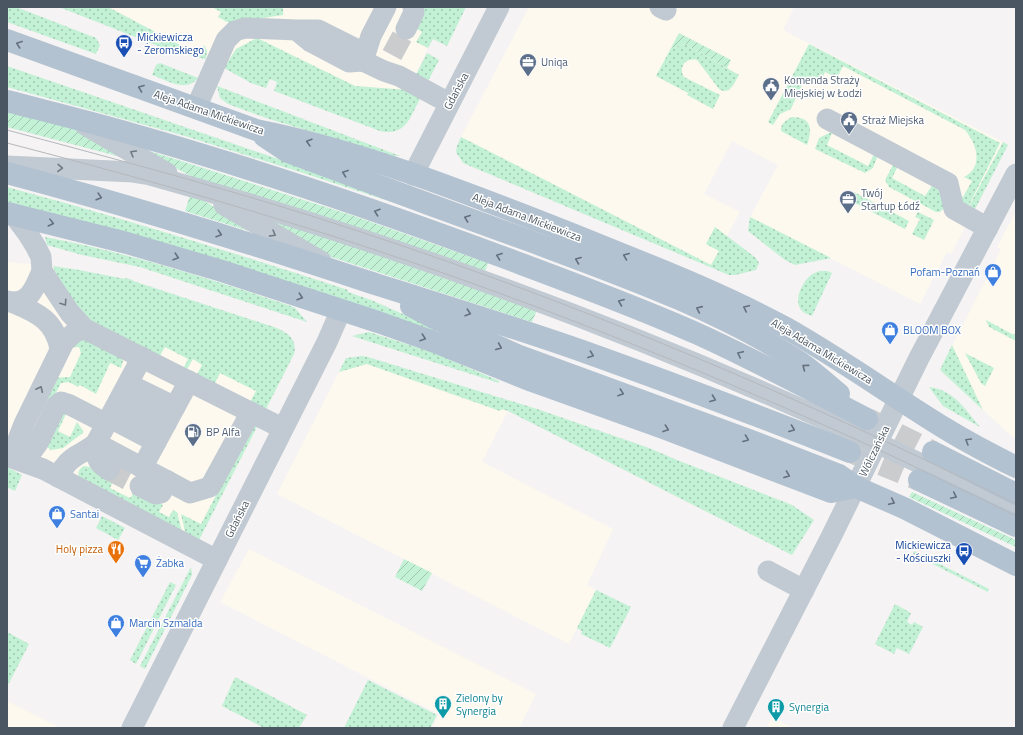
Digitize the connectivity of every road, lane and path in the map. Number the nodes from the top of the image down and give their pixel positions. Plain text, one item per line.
1 (386, 7) edge
2 (499, 7) edge
3 (7, 40) edge
4 (362, 61) junction
5 (7, 101) edge
6 (449, 103) junction
7 (196, 108) junction
8 (72, 118) junction
9 (827, 119) dead end
10 (256, 130) junction
11 (7, 166) edge
12 (7, 173) edge
13 (1016, 174) edge
14 (413, 175) junction
15 (191, 186) junction
16 (10, 213) edge
17 (988, 228) junction
18 (42, 271) junction
19 (342, 273) junction
20 (364, 280) junction
21 (10, 302) edge
22 (341, 310) junction
23 (85, 329) junction
24 (60, 349) junction
25 (899, 399) junction
26 (119, 401) junction
27 (251, 412) junction
28 (15, 427) edge
29 (165, 428) junction
30 (282, 428) junction
31 (865, 433) junction
32 (13, 458) edge
33 (926, 466) junction
34 (1016, 467) edge
35 (109, 470) tunnel mouth
36 (58, 477) junction
37 (856, 487) junction
38 (1016, 494) edge
39 (1016, 510) edge
40 (1016, 526) edge
41 (217, 560) junction
42 (1016, 565) edge
43 (768, 571) dead end
44 (804, 590) junction
45 (132, 728) edge
46 (733, 728) edge

1 - 4 street
2 - 6 street, Gdańska
7 -> 3 main road, Aleja Adama Mickiewicza
4 - 6 street
4 - 7 street
5 - 8 main road
6 - 14 street, Gdańska
7 - 10 main road, Aleja Adama Mickiewicza
15 -> 8 street
31 -> 8 main road
9 - 17 street
14 -> 10 main road, Aleja Adama Mickiewicza
31 -> 10 main road
11 -> 15 street
12 -> 19 main road
13 - 17 street, Wólczańska
25 -> 14 main road, Aleja Adama Mickiewicza
15 -> 19 street
15 - 31 street
16 - 18 street
16 -> 22 main road
17 - 25 street, Wólczańska
18 - 21 street
18 -> 23 street
19 - 20 main road
20 -> 31 main road
20 -> 37 main road
21 - 24 street
22 - 30 street, Gdańska
22 -> 37 main road
23 - 24 street
23 - 26 street
28 -> 24 street
25 - 31 street, Wólczańska
34 -> 25 main road, Aleja Adama Mickiewicza
26 - 29 street
26 - 29 street
26 - 29 street
26 - 29 street
26 - 32 street
26 - 35 street
26 - 36 street
27 - 29 street
27 - 29 street
27 - 30 street
28 - 32 street
30 - 41 street, Gdańska
31 - 33 street
31 - 37 street, Wólczańska
32 - 36 street
33 - 38 main road
33 - 39 street
33 -> 40 main road
36 - 41 street
37 -> 42 main road
37 - 44 street, Wólczańska
41 - 45 street, Gdańska
43 - 44 street
44 - 46 street, Wólczańska

